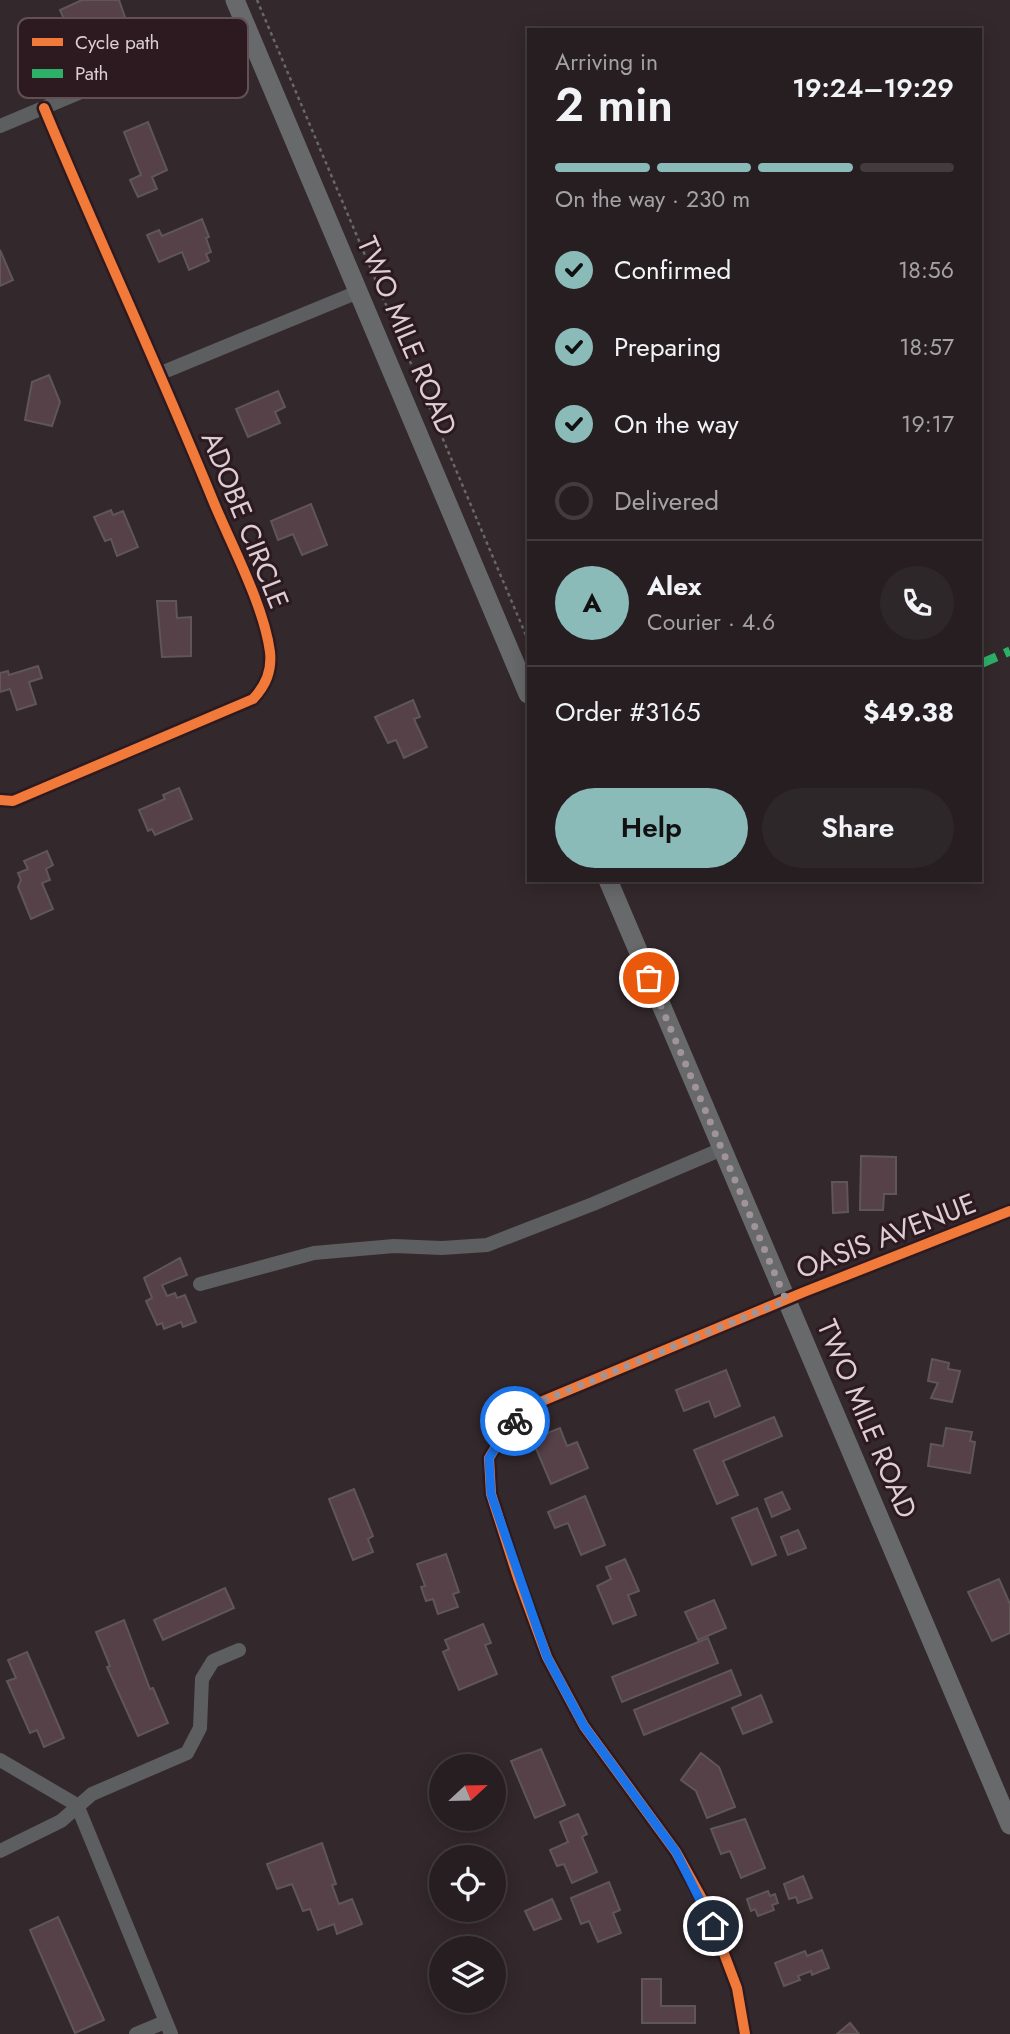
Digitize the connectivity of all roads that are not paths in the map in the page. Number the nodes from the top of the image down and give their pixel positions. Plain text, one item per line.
1 (235, 0) edge
2 (243, 18) edge
3 (248, 30) edge
4 (68, 98) edge
5 (44, 108) junction
6 (0, 126) edge
7 (358, 292) junction
8 (161, 373) junction
9 (527, 692) edge
10 (0, 800) edge
11 (609, 882) edge
12 (722, 1149) junction
13 (1010, 1212) edge
14 (200, 1284) dead end
15 (786, 1300) junction
16 (239, 1650) dead end
17 (0, 1760) edge
18 (76, 1805) junction
19 (1010, 1825) edge
20 (0, 1851) edge
21 (168, 2028) edge
22 (136, 2034) edge
23 (745, 2034) edge

1 - 2 main road, TWO MILE ROAD
3 - 7 main road, TWO MILE ROAD
4 - 5 street
5 - 6 street
5 - 8 street, ADOBE CIRCLE
7 - 8 street
7 - 9 main road, TWO MILE ROAD
8 - 10 street, ADOBE CIRCLE
11 - 12 main road, TWO MILE ROAD
12 - 14 street
12 - 15 main road, TWO MILE ROAD
13 - 15 street, OASIS AVENUE
15 - 19 main road, TWO MILE ROAD
15 - 23 street, OASIS AVENUE
16 - 18 street
17 - 18 street
18 - 20 street
18 - 21 street
21 - 22 street

